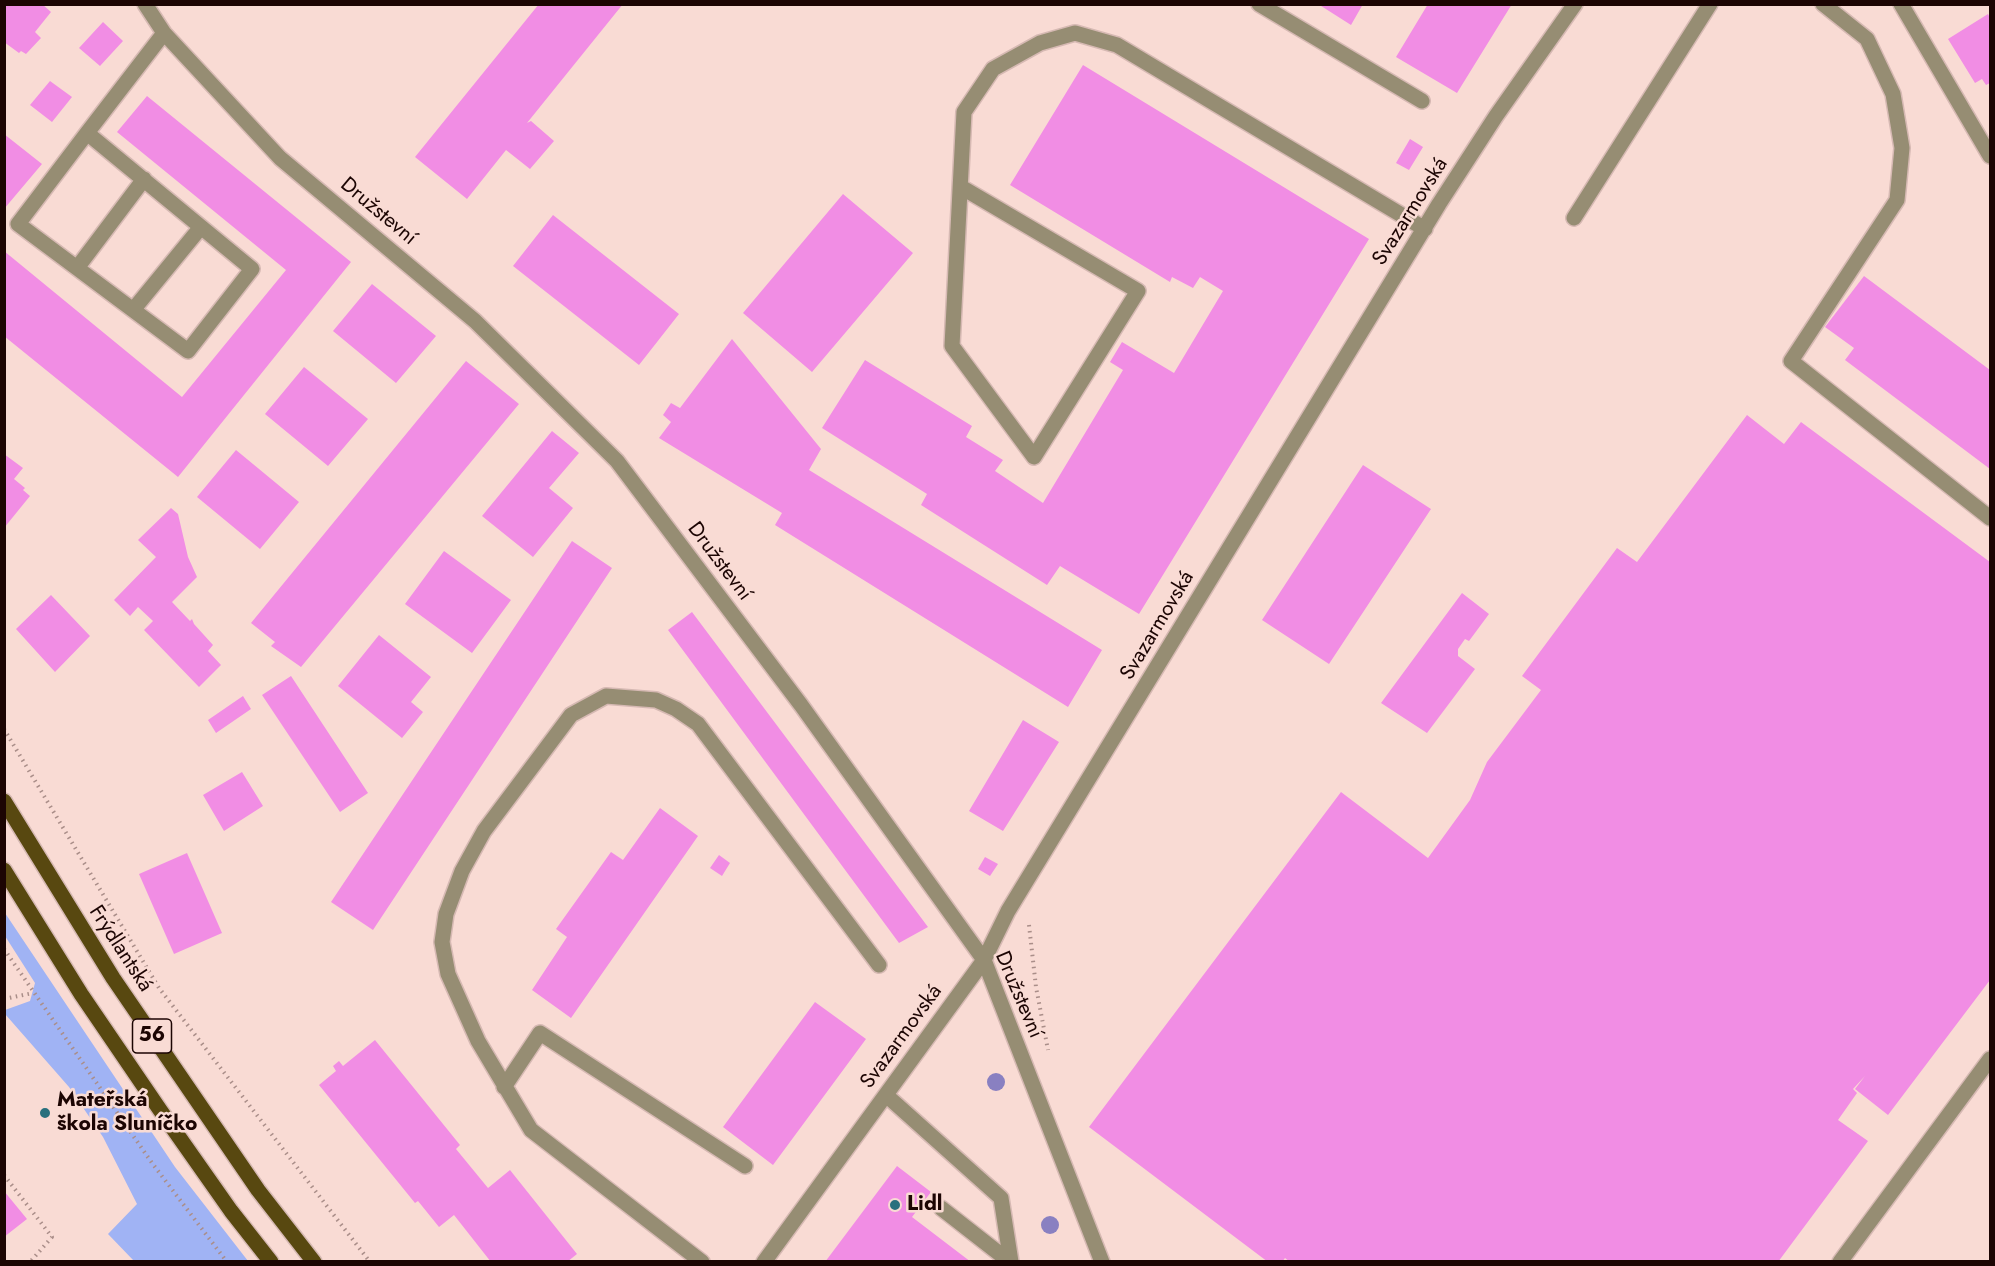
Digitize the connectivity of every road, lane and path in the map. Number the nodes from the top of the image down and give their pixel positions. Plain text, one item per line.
1 (145, 4) edge
2 (1258, 4) edge
3 (1575, 4) edge
4 (1710, 4) edge
5 (1823, 4) edge
6 (1901, 4) edge
7 (164, 33) junction
8 (1422, 101) dead end
9 (87, 133) junction
10 (1990, 156) edge
11 (144, 179) junction
12 (961, 187) junction
13 (1574, 218) dead end
14 (201, 227) junction
15 (1425, 230) junction
16 (77, 268) junction
17 (133, 310) junction
18 (1990, 518) edge
19 (4, 729) edge
20 (4, 801) edge
21 (4, 870) edge
22 (1008, 911) junction
23 (4, 949) edge
24 (984, 960) junction
25 (879, 964) dead end
26 (33, 993) junction
27 (4, 999) edge
28 (1050, 1057) dead end
29 (1990, 1059) edge
30 (504, 1087) junction
31 (886, 1095) junction
32 (745, 1166) dead end
33 (4, 1175) edge
34 (940, 1208) dead end
35 (30, 1262) edge
36 (227, 1262) edge
37 (271, 1262) edge
38 (314, 1262) edge
39 (370, 1262) edge
40 (702, 1262) edge
41 (764, 1262) edge
42 (1010, 1262) edge
43 (1102, 1262) edge
44 (1840, 1262) edge

1 - 7 street, Družstevní
2 - 8 street
3 - 15 street, Svazarmovská
4 - 13 street
5 - 18 street
6 - 10 street
7 - 9 street
7 - 24 street, Družstevní
9 - 11 street
9 - 16 street
11 - 14 street
11 - 16 street
12 - 12 street
12 - 15 street
14 - 17 street
14 - 17 street
15 - 22 street, Svazarmovská
16 - 17 street
19 - 39 path
20 - 38 main road, Frýdlantská / 56
21 - 37 main road, 56
22 - 24 street, Svazarmovská
22 - 28 path
23 - 26 path
24 - 31 street, Svazarmovská
24 - 43 street, Družstevní
25 - 30 street
26 - 27 path
26 - 36 path
29 - 44 street
30 - 32 street
30 - 40 street
31 - 41 street, Svazarmovská
31 - 42 street
33 - 35 path
34 - 42 street

